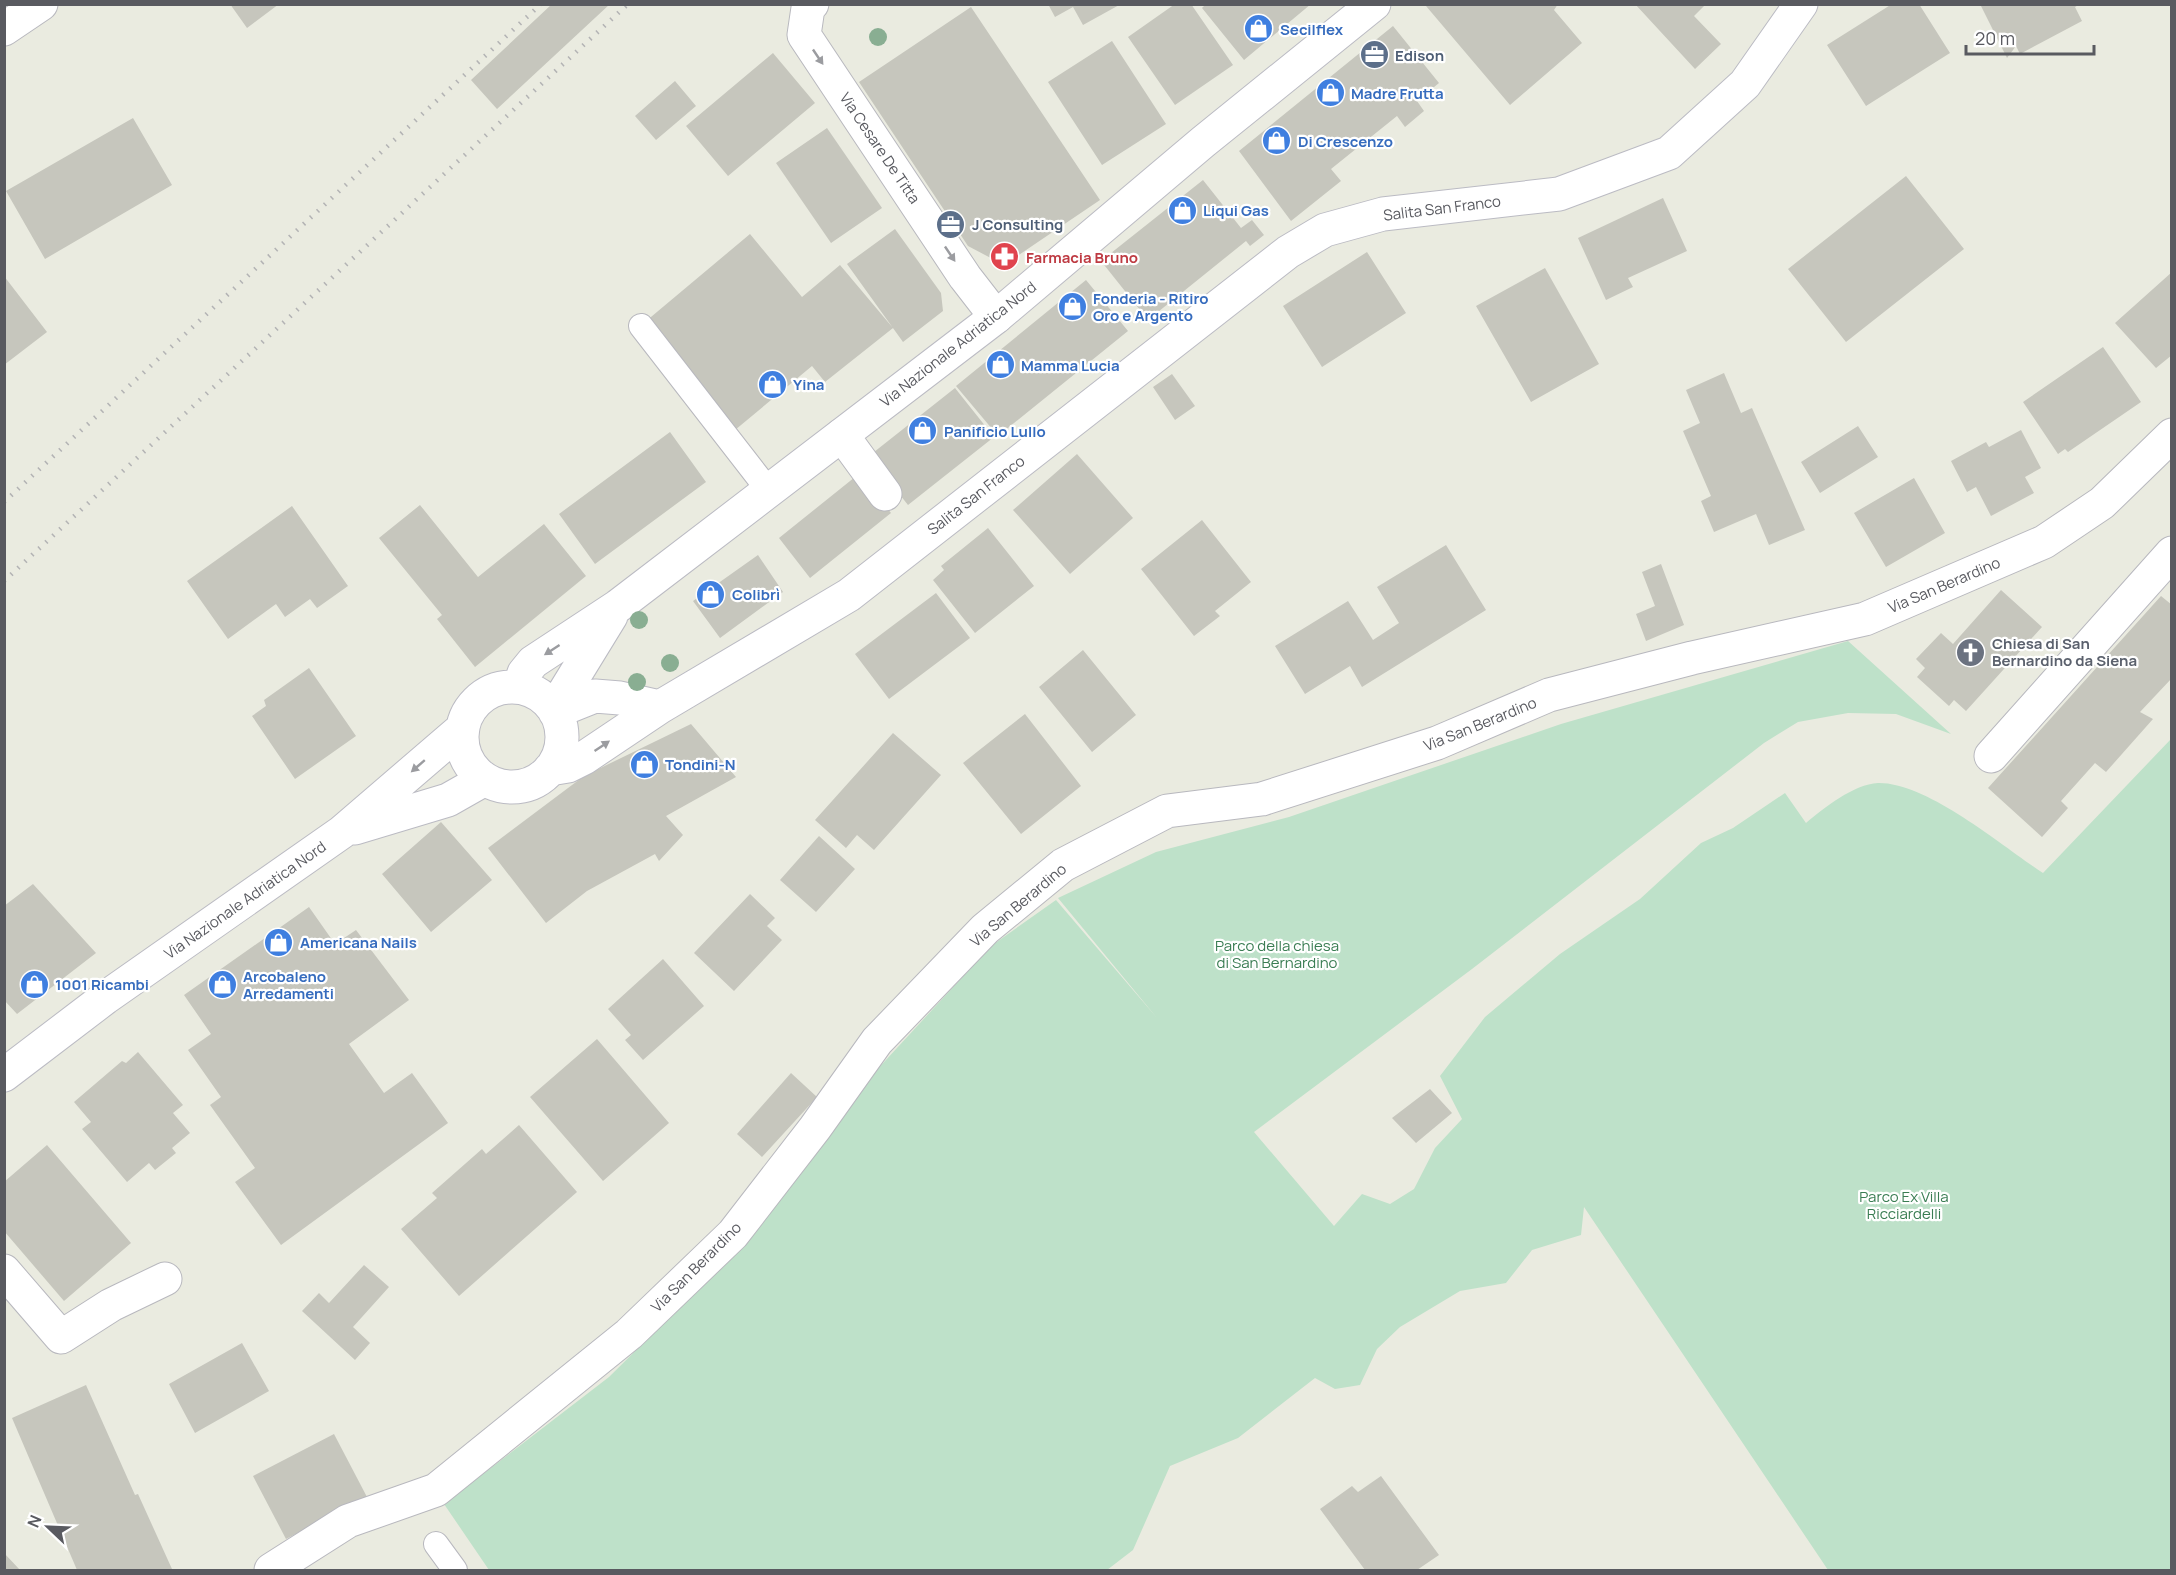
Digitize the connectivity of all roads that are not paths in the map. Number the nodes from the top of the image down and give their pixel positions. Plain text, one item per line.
1 (41, 4) edge
2 (812, 4) edge
3 (1374, 4) edge
4 (1802, 4) edge
5 (4, 28) edge
6 (996, 316) junction
7 (641, 326) dead end
8 (842, 435) junction
9 (2172, 435) edge
10 (769, 491) junction
11 (885, 494) dead end
12 (2167, 566) edge
13 (618, 606) junction
14 (519, 687) junction
15 (660, 708) junction
16 (554, 710) junction
17 (463, 728) junction
18 (1991, 756) dead end
19 (550, 769) junction
20 (485, 779) junction
21 (342, 832) junction
22 (4, 1075) edge
23 (4, 1271) edge
24 (165, 1279) dead end
25 (436, 1544) dead end
26 (271, 1570) edge
27 (455, 1570) edge

1 - 5 main road
2 -> 6 main road, Via Cesare De Titta
3 - 6 main road, Via Nazionale Adriatica Nord
4 - 15 main road, Salita San Franco
6 - 8 main road, Via Nazionale Adriatica Nord
7 - 10 lane
8 - 10 main road, Via Nazionale Adriatica Nord
8 - 11 main road
9 - 26 main road, Via San Berardino
10 - 13 main road, Via Nazionale Adriatica Nord
12 - 18 main road
13 -> 14 main road, Via Nazionale Adriatica Nord
13 - 16 main road, Via Nazionale Adriatica Nord
14 - 16 main road
14 - 17 main road, Via Nazionale Adriatica Nord
15 - 16 main road
19 -> 15 main road, Salita San Franco
16 - 19 main road
17 - 20 main road
17 -> 21 main road, Via Nazionale Adriatica Nord
19 - 20 main road
20 - 21 main road, Via Nazionale Adriatica Nord
21 - 22 main road, Via Nazionale Adriatica Nord
23 - 24 main road
25 - 27 lane

